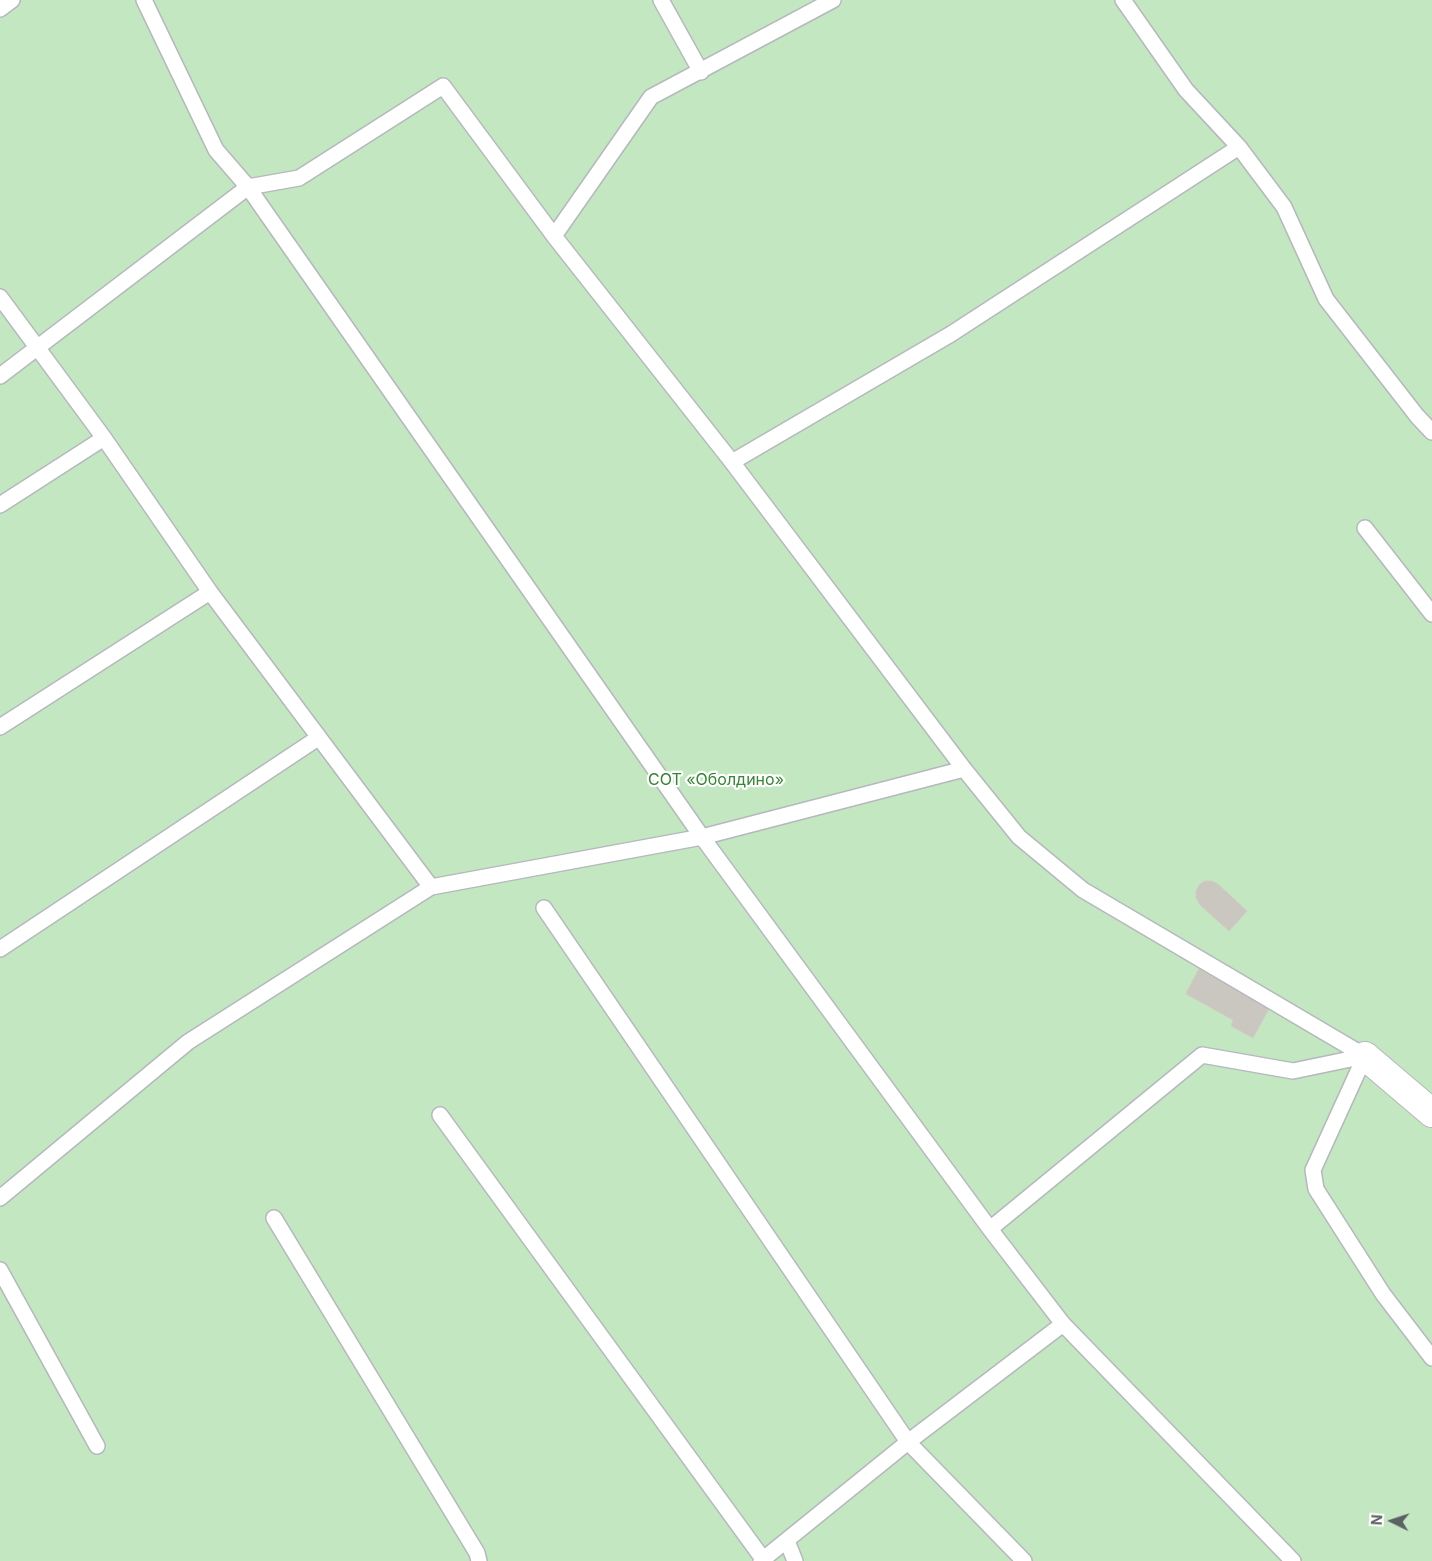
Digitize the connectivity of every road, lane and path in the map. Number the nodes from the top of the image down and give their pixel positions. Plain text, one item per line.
1 (12, 0) edge
2 (144, 0) edge
3 (661, 0) edge
4 (833, 0) edge
5 (1124, 0) edge
6 (0, 9) edge
7 (701, 72) junction
8 (1239, 147) junction
9 (248, 187) junction
10 (554, 236) junction
11 (0, 297) edge
12 (39, 348) junction
13 (0, 376) edge
14 (1432, 432) edge
15 (104, 438) junction
16 (732, 462) junction
17 (0, 505) edge
18 (1365, 528) dead end
19 (210, 592) junction
20 (1432, 614) edge
21 (0, 727) edge
22 (318, 738) junction
23 (964, 769) junction
24 (702, 837) junction
25 (431, 887) junction
26 (544, 908) dead end
27 (0, 948) edge
28 (1365, 1056) junction
29 (1432, 1113) edge
30 (440, 1115) dead end
31 (0, 1198) edge
32 (274, 1218) dead end
33 (990, 1228) junction
34 (0, 1270) edge
35 (1063, 1324) junction
36 (1432, 1358) edge
37 (908, 1442) junction
38 (97, 1446) dead end
39 (787, 1541) junction
40 (762, 1560) edge
41 (479, 1561) edge
42 (795, 1561) edge
43 (1024, 1561) edge
44 (1294, 1561) edge

1 - 6 lane
2 - 9 lane
3 - 7 lane
4 - 7 lane
5 - 8 lane
7 - 10 lane
8 - 14 lane
8 - 16 lane
9 - 10 lane
9 - 12 lane
9 - 24 lane
10 - 16 lane
11 - 12 lane
12 - 13 lane
12 - 15 lane
15 - 17 lane
15 - 19 lane
16 - 23 lane
18 - 20 lane
19 - 21 lane
19 - 22 lane
22 - 25 lane
22 - 27 lane
23 - 24 lane
23 - 28 lane
24 - 25 lane
24 - 33 lane
25 - 31 lane
26 - 37 lane
28 - 29 street
28 - 33 lane
28 - 36 lane
30 - 40 lane
32 - 41 lane
33 - 35 lane
34 - 38 lane
35 - 37 lane
35 - 44 lane
37 - 39 lane
37 - 43 lane
39 - 40 lane
39 - 42 lane

